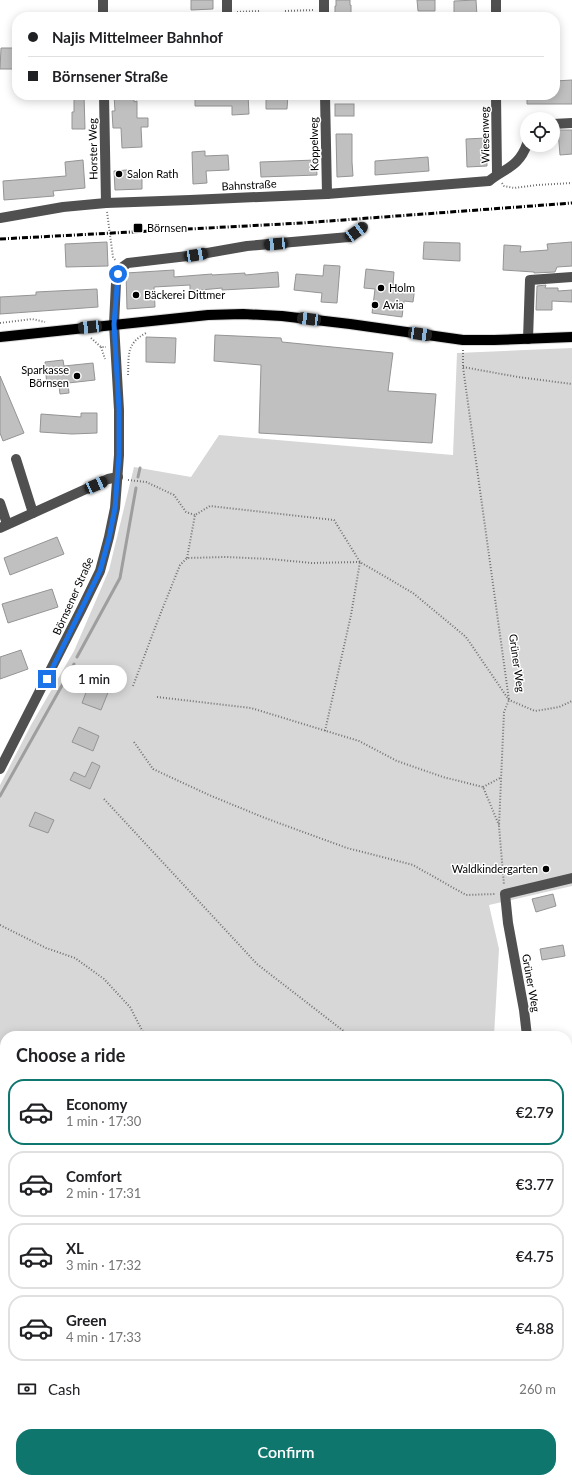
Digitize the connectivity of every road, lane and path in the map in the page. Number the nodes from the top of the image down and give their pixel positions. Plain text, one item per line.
1 (103, 0) edge
2 (227, 0) edge
3 (496, 0) edge
4 (324, 9) edge
5 (260, 11) dead end
6 (285, 11) dead end
7 (103, 12) edge
8 (227, 12) edge
9 (249, 12) edge
10 (496, 12) edge
11 (104, 100) edge
12 (325, 100) edge
13 (496, 100) edge
14 (572, 123) edge
15 (560, 124) edge
16 (523, 152) edge
17 (497, 174) junction
18 (572, 183) edge
19 (327, 194) junction
20 (106, 203) junction
21 (0, 218) edge
22 (363, 227) dead end
23 (121, 268) junction
24 (572, 277) edge
25 (114, 324) junction
26 (78, 328) junction
27 (0, 336) edge
28 (572, 337) edge
29 (528, 339) junction
30 (463, 340) junction
31 (101, 347) junction
32 (116, 347) junction
33 (107, 365) dead end
34 (463, 367) junction
35 (572, 384) edge
36 (16, 459) dead end
37 (118, 477) junction
38 (130, 480) dead end
39 (0, 503) edge
40 (33, 513) junction
41 (195, 515) junction
42 (4, 526) edge
43 (187, 558) junction
44 (360, 562) junction
45 (133, 686) dead end
46 (157, 696) dead end
47 (509, 700) junction
48 (572, 702) edge
49 (325, 731) junction
50 (134, 742) dead end
51 (0, 768) edge
52 (501, 778) junction
53 (484, 787) junction
54 (104, 799) dead end
55 (499, 826) junction
56 (572, 878) edge
57 (505, 894) junction
58 (0, 925) edge
59 (142, 1031) edge
60 (343, 1031) edge
61 (526, 1031) edge

1 - 7 street
2 - 8 street
3 - 10 street
4 - 6 path
5 - 9 path
11 - 20 street, Horster Weg
12 - 19 street, Koppelweg
13 - 17 street, Wiesenweg
14 - 15 street
16 - 17 street, Bahnstraße
17 - 18 path
17 - 19 street, Bahnstraße
19 - 20 street, Bahnstraße
20 - 21 street, Bahnstraße
20 - 23 path
22 - 23 street
23 - 25 street, Börnsener Straße
24 - 29 street
25 - 26 main road
25 - 30 main road
25 - 32 street, Börnsener Straße
26 - 27 main road
26 - 31 path
28 - 29 main road
29 - 30 main road
30 - 34 path, Grüner Weg
31 - 32 path
31 - 33 path
32 - 37 street, Börnsener Straße
34 - 35 path
34 - 47 path, Grüner Weg
36 - 40 street
37 - 40 street
37 - 51 street, Börnsener Straße
38 - 41 path
39 - 42 street
40 - 42 street
41 - 43 path
41 - 44 path
43 - 44 path
43 - 45 path
44 - 47 path
44 - 49 path
46 - 49 path
47 - 48 path
47 - 52 path, Grüner Weg
49 - 53 path
50 - 57 path
52 - 53 path
52 - 55 path, Grüner Weg
53 - 55 path
54 - 60 path
55 - 57 path, Grüner Weg
56 - 57 street
57 - 61 street, Grüner Weg
58 - 59 path

